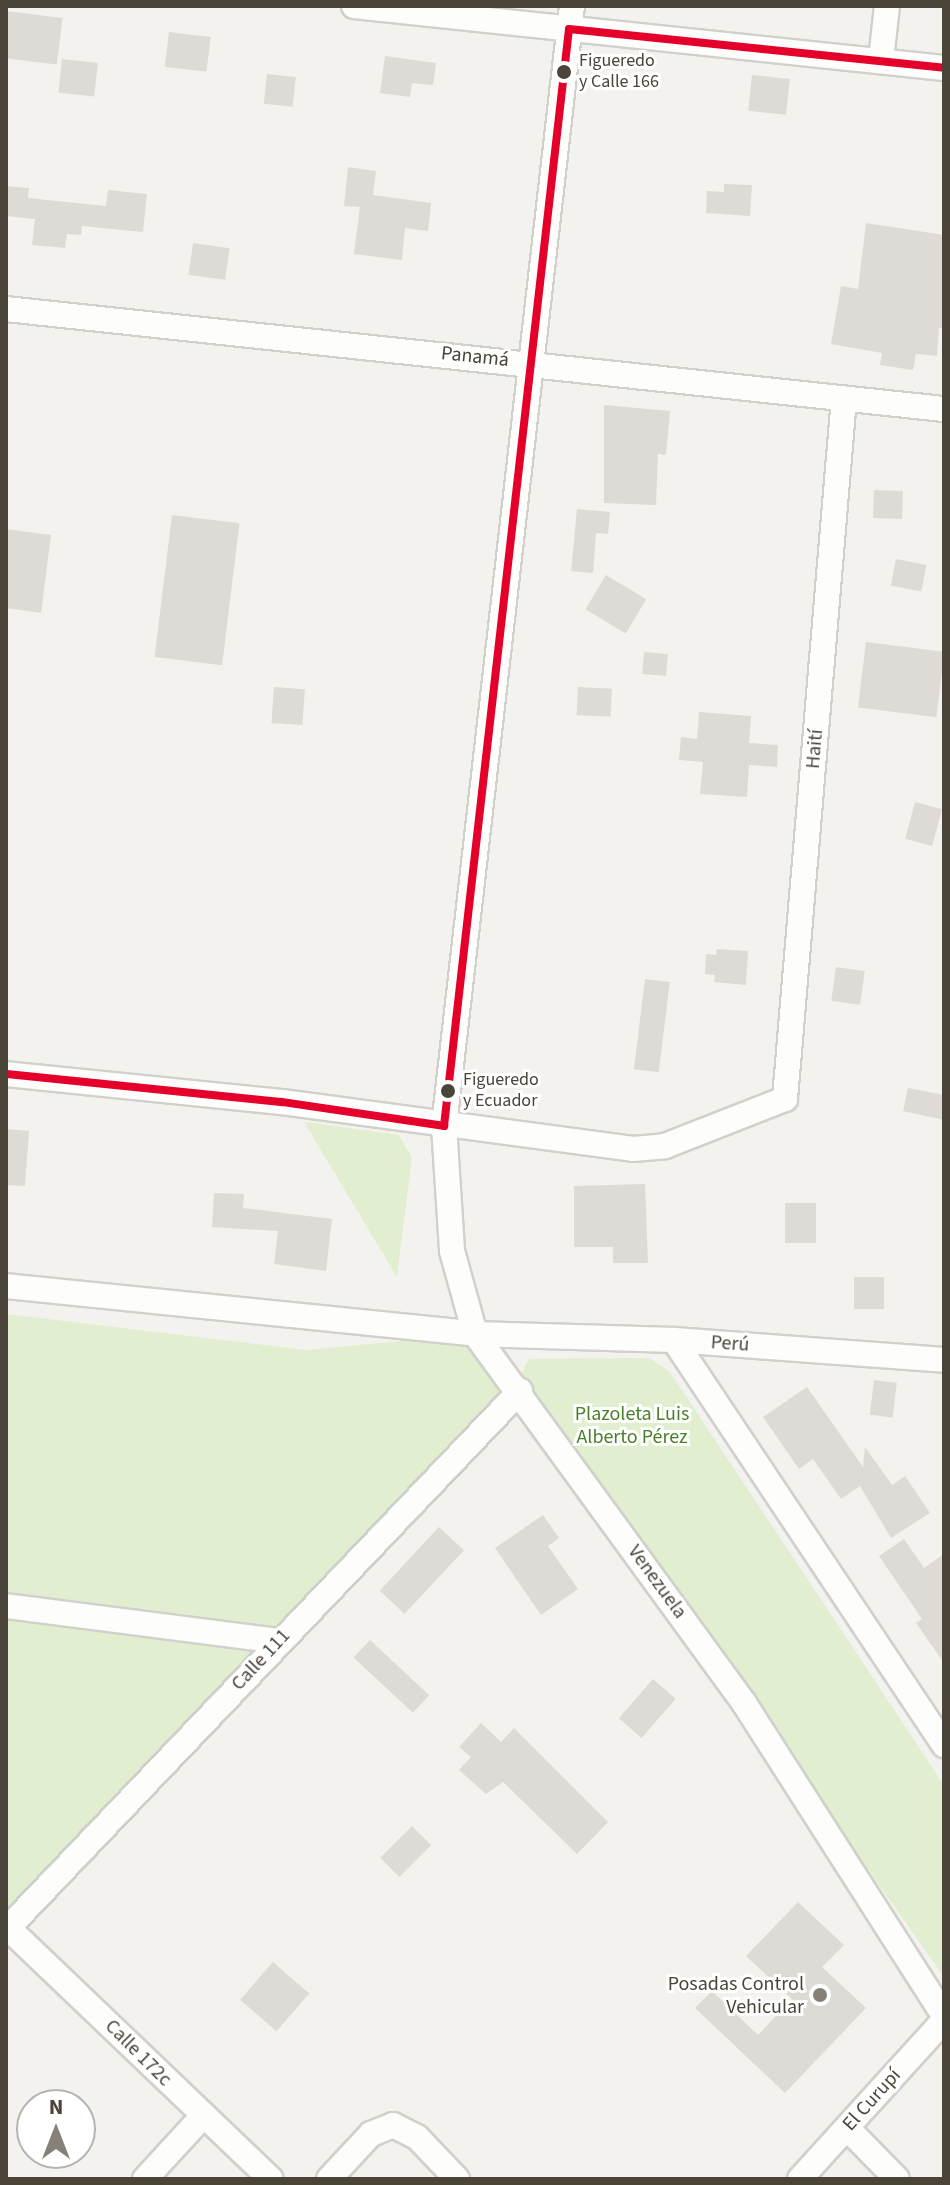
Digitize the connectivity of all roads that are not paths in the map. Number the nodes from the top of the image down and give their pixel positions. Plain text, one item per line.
1 (354, 6) edge
2 (887, 6) edge
3 (571, 17) edge
4 (881, 60) junction
5 (944, 68) edge
6 (6, 309) edge
7 (533, 363) junction
8 (844, 398) junction
9 (944, 409) edge
10 (6, 1074) edge
11 (444, 1126) junction
12 (6, 1286) edge
13 (475, 1334) junction
14 (674, 1340) junction
15 (944, 1360) edge
16 (520, 1391) junction
17 (6, 1606) edge
18 (278, 1641) junction
19 (944, 1745) edge
20 (7, 1928) edge
21 (944, 2018) edge
22 (202, 2117) junction
23 (847, 2128) junction
24 (145, 2179) edge
25 (271, 2179) edge
26 (329, 2179) edge
27 (457, 2179) edge
28 (800, 2179) edge
29 (897, 2179) edge

1 - 3 street
2 - 4 street
3 - 4 street
3 - 7 street, Venezuela
4 - 5 street
6 - 7 street, Panamá
7 - 8 street, Panamá
7 - 11 street, Venezuela
8 - 9 street, Panamá
8 - 11 street, Haití
10 - 11 street
11 - 13 street, Venezuela
12 - 13 street, Perú
13 - 14 street, Perú
13 - 16 street, Venezuela
14 - 15 street, Perú
14 - 19 street
16 - 18 street, Calle 111
16 - 21 street, Venezuela
17 - 18 street
18 - 20 street, Calle 111
20 - 22 street, Calle 172c
21 - 23 street, El Curupí
22 - 24 street
22 - 25 street, Calle 172c
23 - 28 street, El Curupí
23 - 29 street
26 - 27 street

